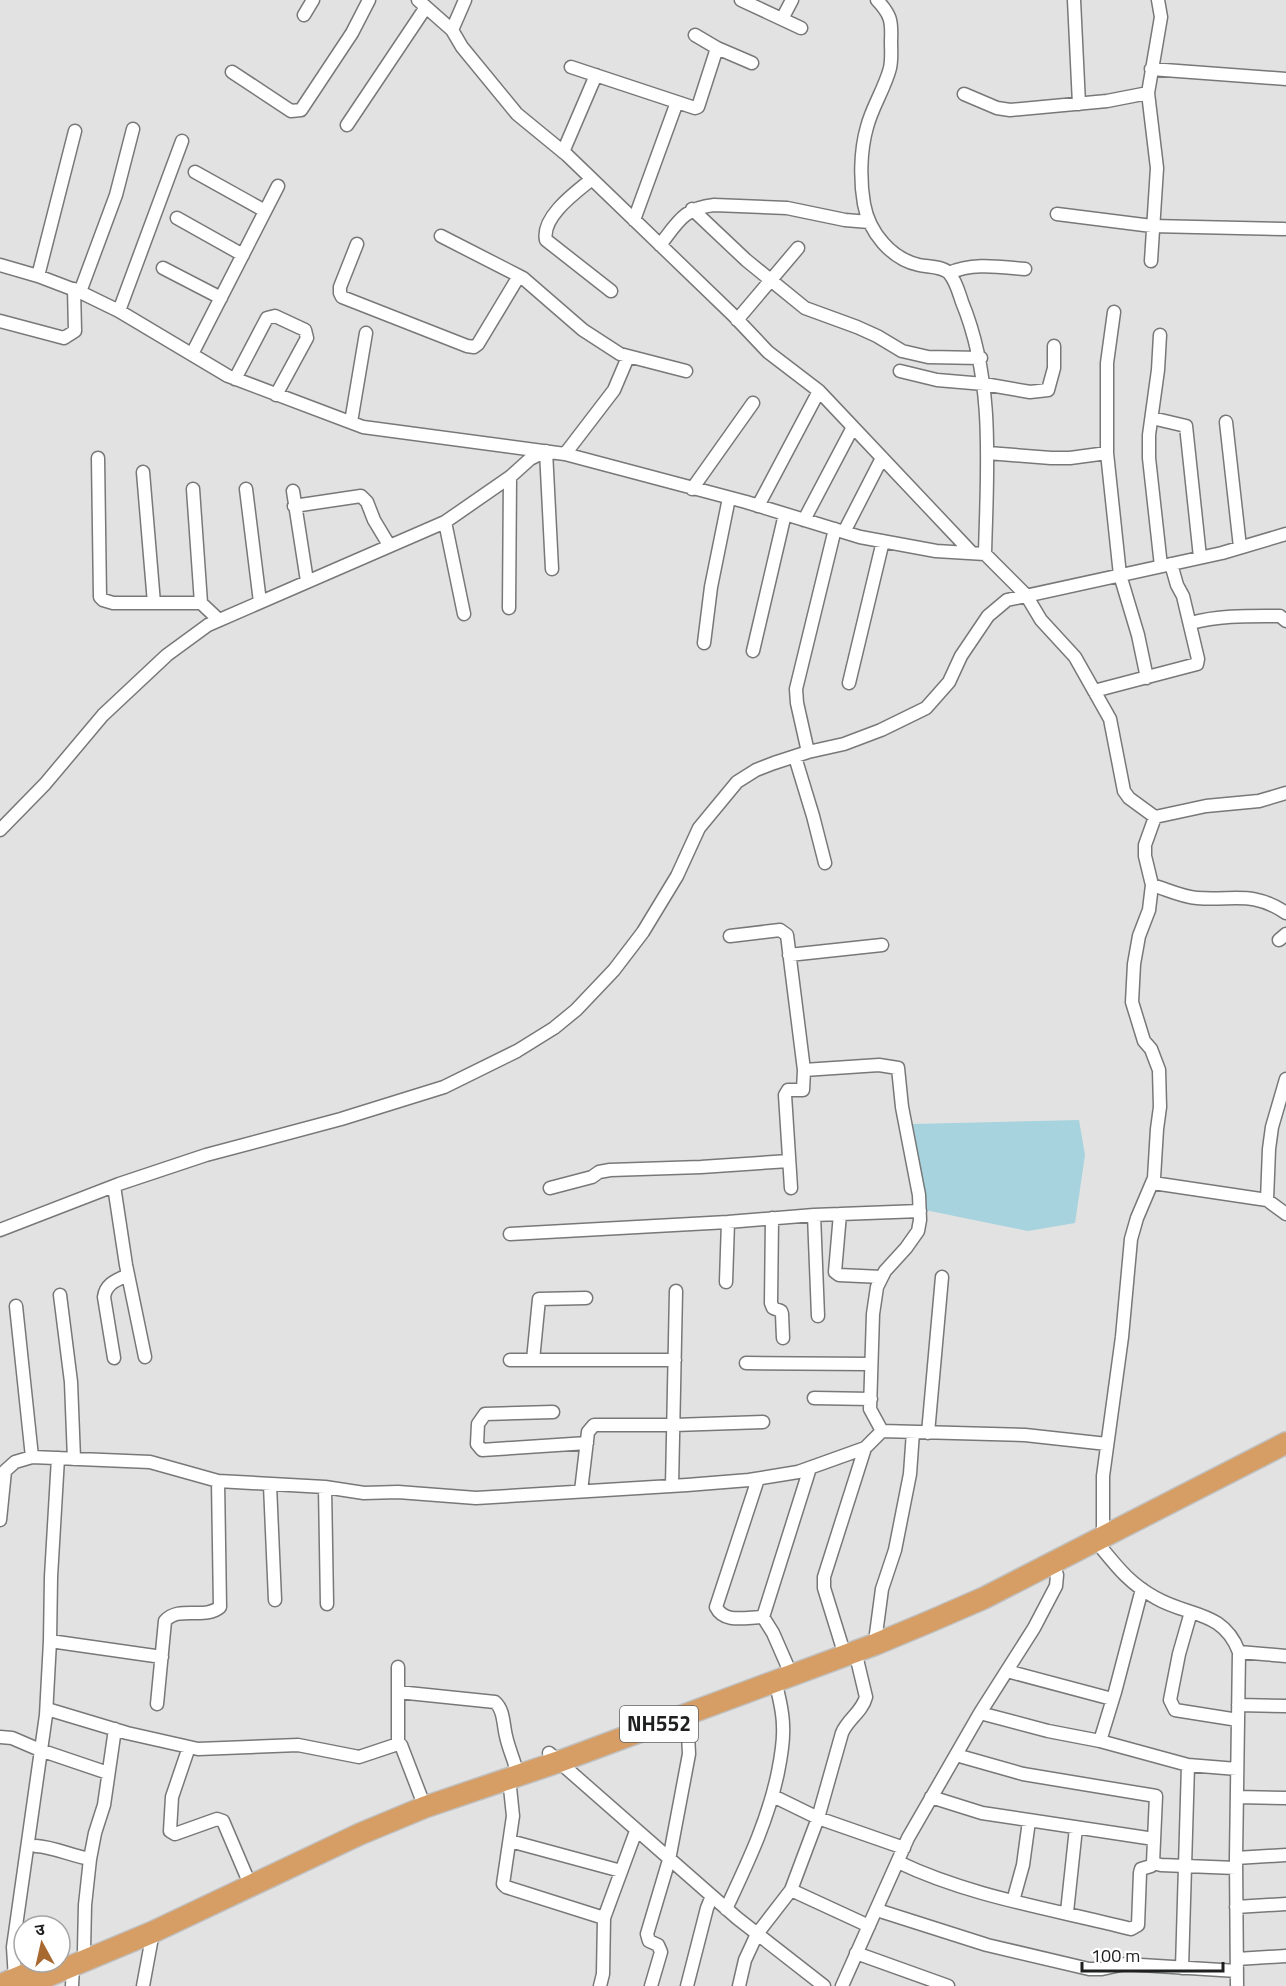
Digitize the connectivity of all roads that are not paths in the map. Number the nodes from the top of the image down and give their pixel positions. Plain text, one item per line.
1 (313, 0) edge
2 (369, 0) edge
3 (465, 0) edge
4 (741, 0) edge
5 (792, 0) edge
6 (877, 0) edge
7 (1074, 0) edge
8 (1158, 0) edge
9 (421, 2) edge
10 (889, 5) edge
11 (304, 15) dead end
12 (782, 19) junction
13 (801, 28) dead end
14 (452, 30) junction
15 (695, 35) dead end
16 (717, 48) junction
17 (752, 63) dead end
18 (571, 67) dead end
19 (1151, 69) junction
20 (232, 72) dead end
21 (597, 75) junction
22 (1286, 79) edge
23 (1148, 93) junction
24 (964, 94) dead end
25 (677, 102) junction
26 (1080, 104) junction
27 (347, 125) dead end
28 (133, 129) dead end
29 (75, 131) dead end
30 (182, 141) dead end
31 (563, 152) junction
32 (195, 172) dead end
33 (592, 179) junction
34 (278, 186) dead end
35 (692, 209) junction
36 (265, 211) junction
37 (1058, 214) dead end
38 (177, 218) dead end
39 (634, 220) junction
40 (869, 222) junction
41 (1152, 226) junction
42 (1284, 229) dead end
43 (441, 236) dead end
44 (357, 244) dead end
45 (660, 245) junction
46 (798, 248) dead end
47 (243, 255) junction
48 (1151, 261) dead end
49 (0, 265) edge
50 (164, 268) dead end
51 (1025, 269) dead end
52 (949, 273) junction
53 (38, 276) junction
54 (519, 276) junction
55 (771, 279) junction
56 (77, 291) junction
57 (611, 291) dead end
58 (221, 298) junction
59 (119, 311) junction
60 (1114, 312) dead end
61 (737, 320) junction
62 (0, 321) edge
63 (366, 333) dead end
64 (1160, 335) dead end
65 (1054, 346) dead end
66 (192, 354) junction
67 (628, 357) junction
68 (981, 358) junction
69 (686, 371) dead end
70 (900, 371) dead end
71 (235, 379) junction
72 (984, 384) junction
73 (819, 391) junction
74 (276, 395) junction
75 (753, 403) dead end
76 (1152, 418) junction
77 (351, 422) junction
78 (1226, 422) dead end
79 (853, 427) junction
80 (546, 451) junction
81 (988, 453) junction
82 (1107, 453) junction
83 (565, 454) junction
84 (98, 458) dead end
85 (882, 458) junction
86 (143, 472) dead end
87 (510, 477) junction
88 (193, 489) dead end
89 (246, 489) dead end
90 (692, 489) junction
91 (293, 491) dead end
92 (729, 498) junction
93 (294, 506) junction
94 (758, 506) junction
95 (785, 514) junction
96 (804, 519) junction
97 (445, 522) junction
98 (839, 530) junction
99 (1286, 534) edge
100 (883, 541) junction
101 (390, 545) junction
102 (1240, 547) junction
103 (979, 554) junction
104 (1200, 557) junction
105 (1166, 565) junction
106 (552, 569) dead end
107 (1120, 575) junction
108 (306, 581) junction
109 (1026, 595) junction
110 (260, 602) junction
111 (154, 603) junction
112 (201, 603) junction
113 (509, 608) dead end
114 (464, 614) dead end
115 (218, 619) junction
116 (1286, 621) edge
117 (1191, 623) junction
118 (704, 643) dead end
119 (753, 651) dead end
120 (1147, 678) junction
121 (849, 683) dead end
122 (1094, 691) junction
123 (808, 752) junction
124 (795, 757) junction
125 (1286, 794) edge
126 (1155, 817) junction
127 (0, 830) edge
128 (825, 863) dead end
129 (1152, 885) junction
130 (1286, 913) edge
131 (730, 936) dead end
132 (882, 945) dead end
133 (789, 955) junction
134 (804, 1070) junction
135 (1286, 1079) edge
136 (789, 1161) junction
137 (1153, 1183) junction
138 (114, 1186) junction
139 (550, 1188) dead end
140 (791, 1188) dead end
141 (1267, 1200) junction
142 (920, 1211) junction
143 (840, 1214) junction
144 (1286, 1214) edge
145 (814, 1215) junction
146 (772, 1218) junction
147 (728, 1222) junction
148 (0, 1230) edge
149 (510, 1234) dead end
150 (816, 1270) junction
151 (835, 1272) junction
152 (128, 1275) junction
153 (882, 1277) junction
154 (942, 1277) dead end
155 (726, 1282) dead end
156 (676, 1292) dead end
157 (60, 1295) dead end
158 (586, 1298) dead end
159 (16, 1306) dead end
160 (818, 1317) dead end
161 (783, 1338) dead end
162 (145, 1357) dead end
163 (114, 1359) dead end
164 (510, 1360) dead end
165 (533, 1360) junction
166 (675, 1360) junction
167 (746, 1363) dead end
168 (872, 1364) junction
169 (814, 1398) dead end
170 (871, 1399) junction
171 (553, 1412) dead end
172 (763, 1422) dead end
173 (674, 1425) junction
174 (882, 1431) junction
175 (913, 1432) junction
176 (928, 1432) junction
177 (1286, 1432) edge
178 (587, 1443) junction
179 (1286, 1443) edge
180 (1107, 1444) junction
181 (865, 1448) junction
182 (32, 1457) junction
183 (58, 1458) junction
184 (74, 1459) junction
185 (810, 1468) junction
186 (758, 1479) junction
187 (218, 1481) junction
188 (270, 1485) junction
189 (672, 1486) junction
190 (325, 1487) junction
191 (581, 1491) junction
192 (0, 1520) edge
193 (1101, 1534) junction
194 (1052, 1562) junction
195 (1142, 1589) junction
196 (275, 1600) dead end
197 (327, 1604) dead end
198 (1191, 1612) junction
199 (763, 1617) junction
200 (876, 1634) junction
201 (50, 1641) junction
202 (849, 1649) junction
203 (1239, 1652) junction
204 (1286, 1656) edge
205 (162, 1657) junction
206 (398, 1666) dead end
207 (1007, 1671) junction
208 (781, 1673) junction
209 (398, 1692) junction
210 (1112, 1699) junction
211 (157, 1704) dead end
212 (1238, 1705) junction
213 (1286, 1706) edge
214 (46, 1709) junction
215 (687, 1713) junction
216 (980, 1713) junction
217 (1238, 1720) junction
218 (115, 1729) junction
219 (0, 1737) edge
220 (1100, 1741) junction
221 (398, 1743) junction
222 (189, 1747) junction
223 (40, 1750) junction
224 (956, 1755) junction
225 (553, 1757) junction
226 (1188, 1765) junction
227 (1237, 1769) junction
228 (512, 1772) junction
229 (108, 1773) junction
230 (773, 1796) junction
231 (421, 1797) junction
232 (931, 1797) junction
233 (1237, 1797) junction
234 (1286, 1798) edge
235 (819, 1818) junction
236 (1029, 1821) junction
237 (1076, 1828) junction
238 (636, 1831) junction
239 (1154, 1839) junction
240 (510, 1841) junction
241 (36, 1846) dead end
242 (904, 1848) junction
243 (1286, 1855) edge
244 (90, 1859) junction
245 (669, 1860) junction
246 (898, 1862) junction
247 (1153, 1863) junction
248 (1236, 1863) junction
249 (1185, 1866) junction
250 (621, 1871) junction
251 (246, 1875) junction
252 (791, 1890) junction
253 (712, 1896) junction
254 (1013, 1901) junction
255 (1286, 1904) edge
256 (1236, 1907) junction
257 (726, 1909) junction
258 (877, 1910) junction
259 (1067, 1912) junction
260 (18, 1914) edge
261 (604, 1917) junction
262 (869, 1926) junction
263 (153, 1932) junction
264 (757, 1934) junction
265 (856, 1953) junction
266 (72, 1954) edge
267 (1286, 1956) edge
268 (72, 1963) edge
269 (72, 1964) edge
270 (1237, 1965) junction
271 (1182, 1968) junction
272 (41, 1974) edge
273 (13, 1983) edge
274 (143, 1986) edge
275 (600, 1986) edge
276 (651, 1986) edge
277 (687, 1986) edge
278 (740, 1986) edge
279 (824, 1986) edge
280 (842, 1986) edge
281 (948, 1986) edge
282 (1238, 1986) edge

1 - 11 street
2 - 20 street
3 - 14 street
4 - 12 street
5 - 12 street
6 - 10 street
7 - 26 street
8 - 19 street
9 - 14 street
9 - 27 street
10 - 40 street
12 - 13 street
14 - 31 street
15 - 16 street
16 - 17 street
16 - 25 street
18 - 21 street
19 - 22 street
19 - 23 street
21 - 25 street
21 - 31 street
23 - 26 street
23 - 41 street
24 - 26 street
25 - 39 street
28 - 56 street
29 - 53 street
30 - 59 street
31 - 33 street
32 - 36 street
33 - 39 street
33 - 57 street
34 - 36 street
35 - 40 street
35 - 45 street
35 - 55 street
36 - 47 street
37 - 41 street
38 - 47 street
39 - 45 street
40 - 52 street
41 - 42 street
41 - 48 street
43 - 54 street
44 - 54 street
45 - 61 street
46 - 55 street
47 - 58 street
49 - 53 street
50 - 58 street
51 - 52 street
52 - 68 street
53 - 56 street
54 - 67 street
55 - 61 street
55 - 68 street
56 - 59 street
56 - 62 street
58 - 66 street
59 - 66 street
60 - 82 street
61 - 73 street
63 - 77 street
64 - 76 street
65 - 72 street
66 - 71 street
67 - 69 street
67 - 83 street
68 - 72 street
70 - 72 street
71 - 74 street
71 - 74 street
72 - 81 street
73 - 79 street
73 - 94 street
74 - 77 street
75 - 90 street
76 - 104 street
76 - 105 street
77 - 80 street
78 - 102 street
79 - 85 street
79 - 96 street
80 - 83 street
80 - 87 street
80 - 106 street
81 - 82 street
81 - 103 street
82 - 107 street
83 - 90 street
84 - 111 street
85 - 98 street
85 - 103 street
86 - 111 street
87 - 97 street
87 - 113 street
88 - 112 street
89 - 110 street
90 - 92 street
91 - 93 street
92 - 94 street
92 - 118 street
93 - 101 street
93 - 108 street
94 - 95 street
95 - 96 street
95 - 119 street
96 - 98 street
97 - 101 street
97 - 114 street
98 - 100 street
98 - 123 street
99 - 102 street
100 - 103 street
100 - 121 street
101 - 108 street
102 - 104 street
103 - 109 street
104 - 105 street
105 - 107 street
105 - 117 street
107 - 109 street
107 - 120 street
108 - 110 street
109 - 122 street
109 - 123 street
110 - 115 street
111 - 112 street
112 - 115 street
115 - 127 street
116 - 117 street
117 - 120 street
120 - 122 street
122 - 126 street
123 - 124 street
124 - 128 street
124 - 138 street
125 - 126 street
126 - 129 street
129 - 130 street
129 - 137 street
131 - 133 street
132 - 133 street
133 - 134 street
134 - 136 street
134 - 142 street
135 - 141 street
136 - 139 street
136 - 140 street
137 - 141 street
137 - 180 street
138 - 148 street
138 - 152 street
141 - 144 street
142 - 143 street
142 - 153 street
143 - 145 street
143 - 151 street
145 - 146 street
145 - 150 street
146 - 147 street
146 - 161 street
147 - 149 street
147 - 155 street
150 - 151 street
150 - 160 street
151 - 153 street
152 - 162 street
152 - 163 street
153 - 168 street
154 - 176 street
156 - 166 street
157 - 184 street
158 - 165 street
159 - 182 street
164 - 165 street
165 - 166 street
166 - 173 street
167 - 168 street
168 - 170 street
169 - 170 street
170 - 174 street
171 - 178 street
172 - 173 street
173 - 178 street
173 - 189 street
174 - 175 street
174 - 181 street
175 - 176 street
175 - 200 street
176 - 180 street
177 - 193 highway, NH552
178 - 191 street
179 - 193 highway, NH552
180 - 193 street
181 - 185 street
181 - 202 street
182 - 183 street
182 - 192 street
183 - 184 street
183 - 201 street
184 - 187 street
185 - 186 street
185 - 199 street
186 - 189 street
186 - 199 street
187 - 188 street
187 - 205 street
188 - 190 street
188 - 196 street
189 - 191 street
190 - 191 street
190 - 197 street
193 - 194 highway, NH552
193 - 195 street
193 - 200 highway, NH552
194 - 202 highway, NH552
194 - 207 street
195 - 198 street
195 - 210 street
198 - 203 street
198 - 217 street
199 - 208 street
200 - 202 highway, NH552
201 - 205 street
201 - 214 street
202 - 208 highway, NH552
202 - 235 street
203 - 204 street
203 - 212 street
205 - 211 street
206 - 209 street
207 - 210 street
207 - 216 street
208 - 215 highway, NH552
208 - 225 highway, NH552
208 - 230 street
209 - 221 street
209 - 228 street
210 - 220 street
212 - 213 street
212 - 217 street
214 - 218 street
214 - 223 street
215 - 225 highway, NH552
215 - 245 street
216 - 220 street
216 - 224 street
217 - 227 street
218 - 222 street
218 - 229 street
219 - 223 street
220 - 226 street
221 - 222 street
221 - 231 street
222 - 251 street
223 - 229 street
223 - 260 street
224 - 232 street
224 - 239 street
225 - 228 highway, NH552
225 - 238 street
226 - 227 street
226 - 249 street
227 - 233 street
228 - 231 highway, NH552
228 - 240 street
228 - 263 highway, NH552
229 - 244 street
230 - 235 street
230 - 257 street
231 - 251 highway, NH552
232 - 236 street
232 - 242 street
233 - 234 street
233 - 248 street
235 - 242 street
235 - 252 street
236 - 237 street
236 - 254 street
237 - 239 street
237 - 259 street
238 - 245 street
238 - 250 street
239 - 247 street
240 - 250 street
240 - 261 street
241 - 244 street
242 - 246 street
243 - 248 street
244 - 266 street
245 - 253 street
245 - 276 street
246 - 254 street
246 - 258 street
247 - 249 street
247 - 259 street
248 - 249 street
248 - 256 street
249 - 271 street
250 - 261 street
251 - 268 highway, NH552
252 - 262 street
252 - 264 street
253 - 257 street
253 - 277 street
254 - 259 street
255 - 256 street
256 - 270 street
257 - 264 street
258 - 262 street
258 - 271 street
261 - 275 street
262 - 265 street
263 - 269 highway, NH552
263 - 274 street
264 - 278 street
264 - 279 street
265 - 280 street
265 - 281 street
267 - 270 street
270 - 271 street
270 - 282 street
272 - 273 highway, NH552

